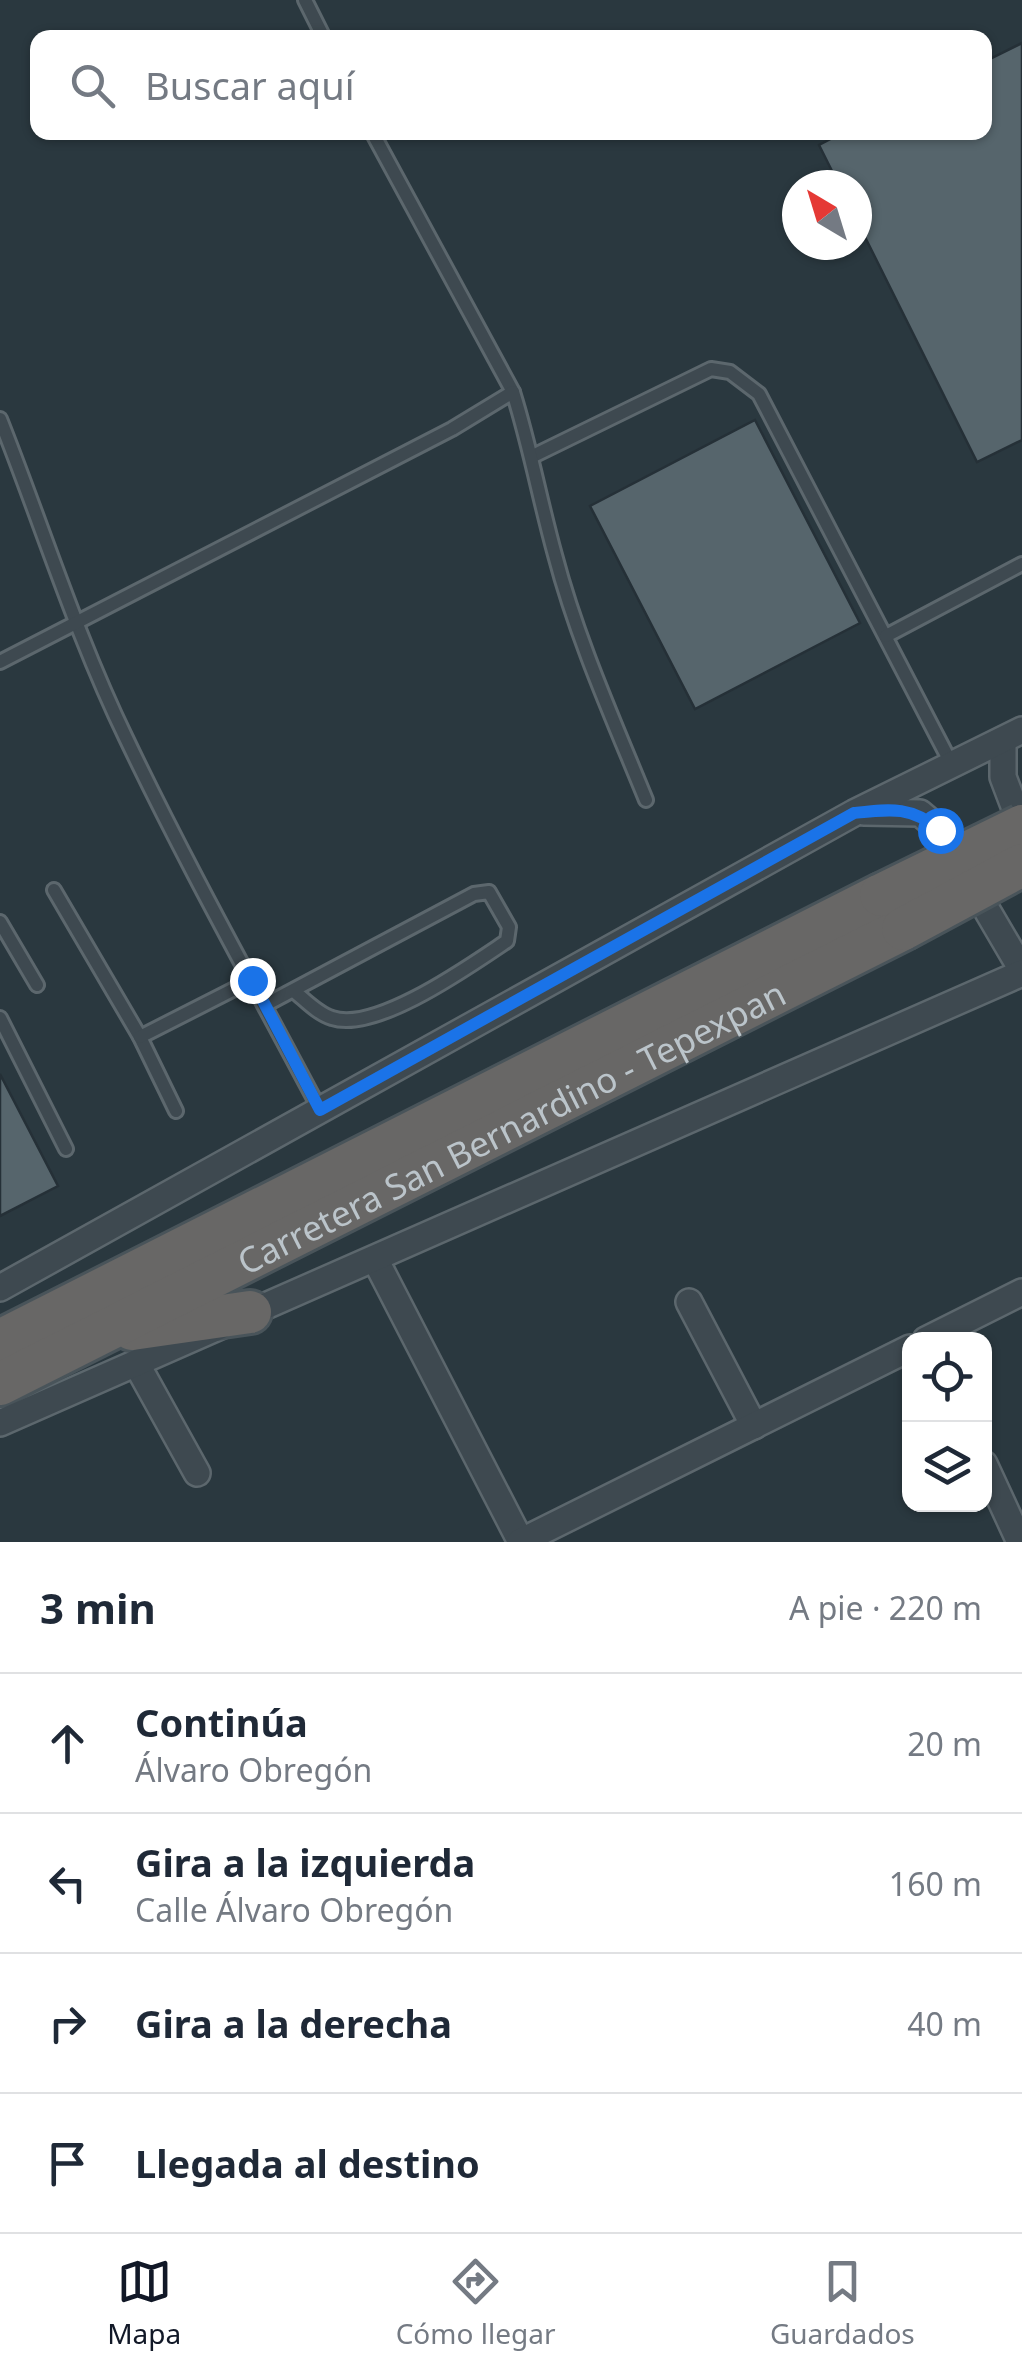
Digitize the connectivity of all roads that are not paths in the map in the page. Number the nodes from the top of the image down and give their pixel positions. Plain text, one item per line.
1 (305, 0) edge
2 (320, 30) edge
3 (376, 140) edge
4 (513, 392) junction
5 (0, 419) edge
6 (533, 456) junction
7 (1022, 564) edge
8 (74, 621) junction
9 (886, 636) junction
10 (0, 662) edge
11 (1012, 735) edge
12 (952, 765) junction
13 (646, 800) dead end
14 (854, 813) junction
15 (1022, 827) edge
16 (1022, 865) edge
17 (54, 890) dead end
18 (892, 912) junction
19 (0, 922) edge
20 (1022, 972) edge
21 (252, 980) junction
22 (37, 985) dead end
23 (294, 990) junction
24 (265, 1005) junction
25 (0, 1018) edge
26 (140, 1037) junction
27 (320, 1110) junction
28 (176, 1112) dead end
29 (66, 1149) dead end
30 (375, 1259) junction
31 (0, 1288) edge
32 (1022, 1292) edge
33 (689, 1302) dead end
34 (250, 1312) junction
35 (942, 1332) edge
36 (97, 1334) junction
37 (0, 1341) edge
38 (902, 1352) edge
39 (136, 1363) junction
40 (0, 1384) edge
41 (0, 1423) edge
42 (754, 1426) junction
43 (198, 1473) dead end
44 (992, 1481) edge
45 (521, 1542) edge
46 (1020, 1542) edge

1 - 2 lane
3 - 4 lane
4 - 6 lane
4 - 8 lane
5 - 8 lane
6 - 9 lane
6 - 13 lane
7 - 9 lane
8 - 10 lane
8 - 21 lane
9 - 12 lane
11 - 12 street
11 - 15 street
12 - 14 street
14 - 20 street
14 - 27 street
15 - 18 highway, Carretera San Bernardino - Tepexpan, bridge
16 - 18 highway, Carretera San Bernardino - Tepexpan, bridge
17 - 26 lane
18 - 36 highway, Carretera San Bernardino - Tepexpan
18 - 37 highway, Carretera San Bernardino - Tepexpan
19 - 22 lane
20 - 30 street
21 - 24 lane
21 - 26 lane
23 - 23 lane
23 - 24 lane
24 - 27 lane
25 - 29 lane
26 - 28 lane
27 - 31 street
30 - 34 street
30 - 45 street
32 - 35 street
33 - 42 street
34 - 36 highway
34 - 39 street
36 - 40 highway, Carretera San Bernardino - Tepexpan
38 - 42 street
39 - 41 street
39 - 43 street
42 - 45 street
44 - 46 street

